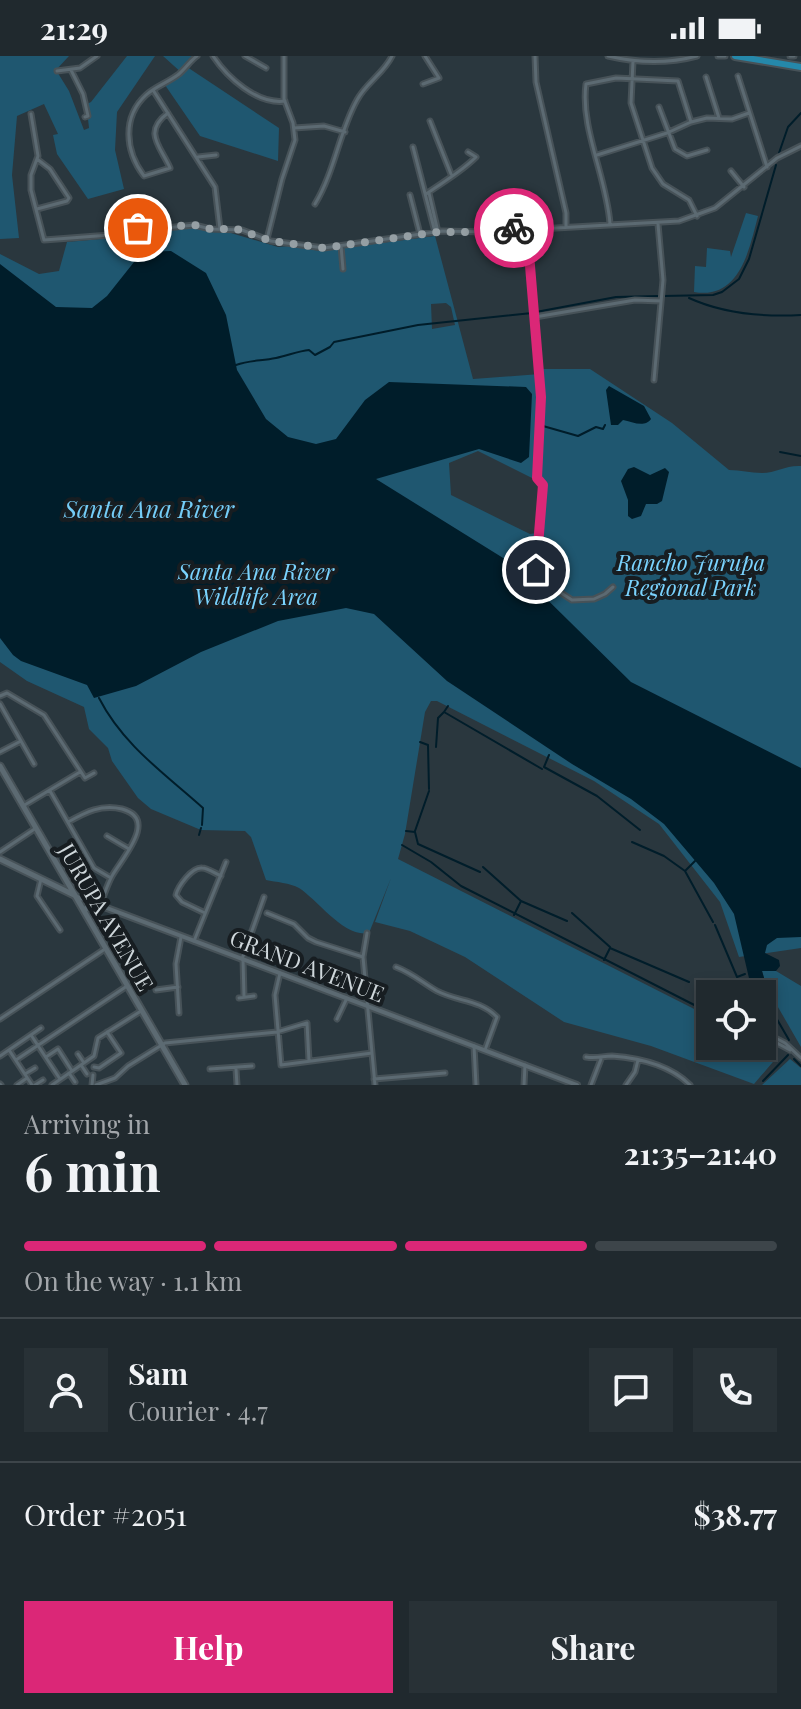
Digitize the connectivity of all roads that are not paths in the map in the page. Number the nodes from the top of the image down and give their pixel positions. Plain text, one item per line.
1 (97, 56) edge
2 (197, 56) edge
3 (213, 56) edge
4 (245, 56) edge
5 (284, 56) edge
6 (392, 56) edge
7 (425, 56) edge
8 (535, 56) edge
9 (608, 56) edge
10 (697, 56) edge
11 (718, 56) edge
12 (725, 56) edge
13 (735, 56) edge
14 (763, 56) edge
15 (633, 61) junction
16 (801, 65) edge
17 (266, 68) dead end
18 (71, 70) junction
19 (57, 71) dead end
20 (738, 76) dead end
21 (706, 77) dead end
22 (631, 80) junction
23 (423, 84) dead end
24 (153, 90) junction
25 (285, 101) junction
26 (659, 107) dead end
27 (168, 113) junction
28 (749, 113) junction
29 (31, 114) dead end
30 (85, 117) dead end
31 (719, 118) junction
32 (430, 121) dead end
33 (691, 122) junction
34 (294, 128) junction
35 (345, 132) junction
36 (667, 133) junction
37 (643, 140) junction
38 (801, 146) edge
39 (413, 147) dead end
40 (707, 150) dead end
41 (468, 152) dead end
42 (216, 155) dead end
43 (597, 155) junction
44 (198, 157) junction
45 (37, 159) junction
46 (767, 167) junction
47 (731, 171) dead end
48 (451, 174) junction
49 (744, 187) junction
50 (428, 194) junction
51 (410, 195) dead end
52 (315, 204) dead end
53 (37, 209) junction
54 (697, 216) junction
55 (658, 222) junction
56 (610, 224) junction
57 (566, 226) junction
58 (527, 228) junction
59 (220, 229) junction
60 (437, 232) junction
61 (420, 234) junction
62 (267, 239) junction
63 (341, 246) junction
64 (343, 269) dead end
65 (662, 297) junction
66 (534, 314) junction
67 (654, 380) dead end
68 (613, 587) dead end
69 (0, 696) edge
70 (0, 704) edge
71 (21, 741) junction
72 (0, 752) edge
73 (34, 764) dead end
74 (0, 766) edge
75 (80, 772) junction
76 (94, 773) dead end
77 (50, 791) junction
78 (23, 806) junction
79 (68, 822) junction
80 (36, 828) junction
81 (107, 836) dead end
82 (129, 849) junction
83 (0, 852) edge
84 (0, 861) edge
85 (226, 862) dead end
86 (221, 876) junction
87 (111, 878) junction
88 (41, 879) junction
89 (66, 881) junction
90 (60, 888) junction
91 (75, 896) junction
92 (264, 897) dead end
93 (92, 902) junction
94 (100, 905) junction
95 (84, 912) junction
96 (205, 913) junction
97 (267, 913) dead end
98 (60, 930) dead end
99 (367, 933) dead end
100 (181, 936) junction
101 (194, 941) junction
102 (105, 949) junction
103 (363, 957) junction
104 (242, 959) junction
105 (396, 967) dead end
106 (280, 973) junction
107 (127, 986) junction
108 (178, 987) junction
109 (156, 990) dead end
110 (254, 996) dead end
111 (347, 998) junction
112 (282, 1003) dead end
113 (275, 1004) junction
114 (368, 1007) junction
115 (142, 1011) junction
116 (179, 1013) dead end
117 (0, 1019) edge
118 (337, 1019) dead end
119 (41, 1028) dead end
120 (107, 1032) junction
121 (277, 1032) junction
122 (31, 1035) junction
123 (776, 1039) edge
124 (161, 1044) junction
125 (37, 1046) junction
126 (474, 1046) junction
127 (9, 1050) junction
128 (485, 1050) junction
129 (372, 1053) junction
130 (78, 1054) dead end
131 (0, 1056) edge
132 (45, 1057) junction
133 (586, 1057) dead end
134 (601, 1058) junction
135 (801, 1058) edge
136 (91, 1059) junction
137 (16, 1060) junction
138 (638, 1060) junction
139 (309, 1061) junction
140 (82, 1064) junction
141 (525, 1065) junction
142 (252, 1066) dead end
143 (235, 1067) junction
144 (35, 1068) dead end
145 (425, 1068) dead end
146 (210, 1069) dead end
147 (71, 1072) junction
148 (94, 1072) junction
149 (445, 1073) dead end
150 (87, 1074) dead end
151 (426, 1074) junction
152 (26, 1076) junction
153 (374, 1079) junction
154 (43, 1080) dead end
155 (59, 1082) edge
156 (75, 1082) dead end
157 (17, 1085) edge
158 (34, 1085) edge
159 (52, 1085) edge
160 (94, 1085) edge
161 (185, 1085) edge
162 (237, 1085) edge
163 (375, 1085) edge
164 (476, 1085) edge
165 (524, 1085) edge
166 (577, 1085) edge
167 (591, 1085) edge
168 (626, 1085) edge
169 (690, 1085) edge

1 - 18 street
2 - 24 street
3 - 25 street
4 - 17 street
5 - 25 street
6 - 35 street
7 - 23 street
8 - 57 street
9 - 15 street
10 - 15 street
11 - 12 street
13 - 16 main road
14 - 16 main road
15 - 22 street
18 - 19 street
18 - 30 street
20 - 28 street
21 - 31 street
22 - 33 street
22 - 37 street
22 - 43 street
24 - 27 street
24 - 27 street
25 - 34 street
26 - 36 street
27 - 44 street
28 - 31 street
28 - 46 street
29 - 45 street
31 - 33 street
32 - 48 street
33 - 36 street
34 - 35 street
34 - 62 street
35 - 52 street
36 - 37 street
36 - 40 street
37 - 43 street
37 - 54 street
38 - 46 street
39 - 50 street
41 - 48 street
42 - 44 street
43 - 56 street
44 - 59 street
45 - 53 street
45 - 53 street
46 - 49 street
47 - 49 street
48 - 50 street
49 - 54 street
50 - 60 street
51 - 61 street
53 - 59 street
54 - 55 street
55 - 56 street
55 - 65 street
56 - 57 street
57 - 58 street
58 - 60 street
58 - 66 street
59 - 62 street
60 - 61 street
61 - 63 street
62 - 63 street
63 - 64 street
65 - 66 street
65 - 67 street
66 - 68 street
69 - 75 street
70 - 71 street
71 - 72 street
71 - 73 street
74 - 78 main road, JURUPA AVENUE
75 - 76 street
75 - 77 street
77 - 78 street
77 - 79 street
78 - 80 main road, JURUPA AVENUE
79 - 82 street
79 - 87 street
80 - 83 street
80 - 89 main road, JURUPA AVENUE
81 - 82 street
82 - 87 street
84 - 88 main road, GRAND AVENUE
85 - 86 street
86 - 96 street
86 - 96 street
87 - 94 street
88 - 90 main road, GRAND AVENUE
88 - 98 street
89 - 90 main road
89 - 91 main road, JURUPA AVENUE
90 - 91 main road, GRAND AVENUE
91 - 93 street, GRAND AVENUE
91 - 95 main road, JURUPA AVENUE
92 - 104 street
93 - 94 street, GRAND AVENUE
93 - 95 main road
94 - 100 street, GRAND AVENUE
95 - 102 main road, JURUPA AVENUE
96 - 101 street
97 - 103 street
99 - 103 street
100 - 101 street, GRAND AVENUE
100 - 108 street
101 - 104 street, GRAND AVENUE
102 - 107 main road, JURUPA AVENUE
102 - 117 street
103 - 114 street
104 - 106 street, GRAND AVENUE
104 - 110 street
105 - 128 street
106 - 111 street, GRAND AVENUE
106 - 113 street
107 - 115 main road, JURUPA AVENUE
107 - 125 street
108 - 109 street
108 - 116 street
111 - 114 street, GRAND AVENUE
111 - 118 street
112 - 113 street
113 - 121 street
114 - 126 street, GRAND AVENUE
114 - 129 street
115 - 120 street
115 - 124 main road, JURUPA AVENUE
119 - 122 street
120 - 136 street
120 - 148 street
121 - 124 street
121 - 139 street
121 - 139 street
122 - 125 street
122 - 127 street
123 - 135 street
124 - 160 street
124 - 161 main road, JURUPA AVENUE
125 - 132 street
125 - 137 street
126 - 128 street, GRAND AVENUE
126 - 164 street
127 - 131 street
127 - 137 street
128 - 141 street, GRAND AVENUE
129 - 139 street
129 - 153 street
130 - 140 street
132 - 147 street
132 - 155 street
133 - 134 street
134 - 138 street
134 - 167 street
136 - 140 street
136 - 148 street
137 - 152 street
138 - 168 street
138 - 169 street
140 - 147 street
140 - 150 street
141 - 165 street
141 - 166 street, GRAND AVENUE
142 - 143 street
143 - 146 street
143 - 162 street
144 - 152 street
145 - 151 street
147 - 155 street
147 - 156 street
148 - 160 street
149 - 151 street
151 - 153 street
152 - 157 street
152 - 158 street
153 - 163 street
154 - 158 street
155 - 159 street

